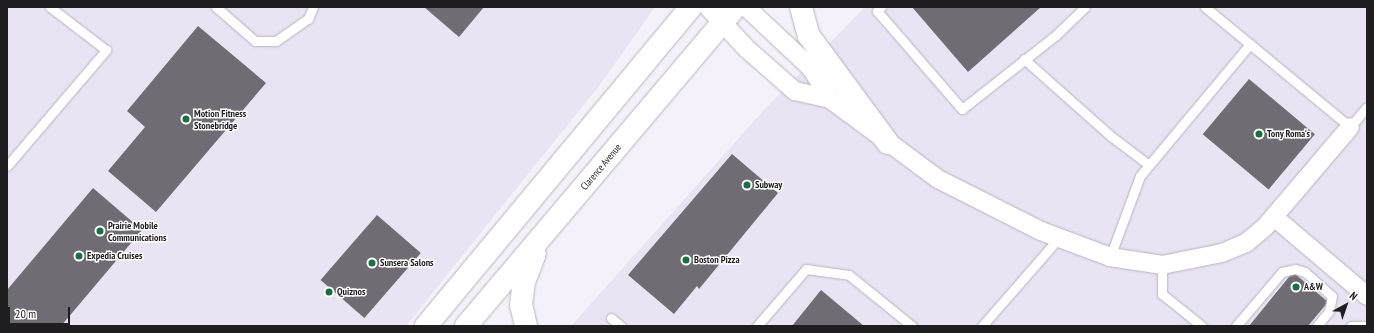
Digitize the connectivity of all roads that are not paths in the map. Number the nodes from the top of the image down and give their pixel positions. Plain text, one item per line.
1 (50, 7) edge
2 (216, 7) edge
3 (313, 7) edge
4 (691, 7) edge
5 (708, 7) edge
6 (746, 7) edge
7 (801, 7) edge
8 (881, 7) edge
9 (1085, 7) edge
10 (1205, 7) edge
11 (729, 14) edge
12 (1250, 44) junction
13 (1024, 59) junction
14 (830, 99) junction
15 (1367, 108) edge
16 (1350, 127) junction
17 (888, 143) junction
18 (1150, 165) junction
19 (7, 166) edge
20 (1274, 217) junction
21 (541, 238) junction
22 (1058, 239) junction
23 (1110, 257) junction
24 (1162, 264) junction
25 (1367, 296) edge
26 (611, 318) dead end
27 (426, 326) edge
28 (466, 326) edge
29 (526, 326) edge
30 (620, 326) edge
31 (756, 326) edge
32 (912, 326) edge
33 (982, 326) edge
34 (1202, 326) edge
35 (1236, 326) edge
36 (1317, 326) edge
37 (1351, 326) edge
38 (1366, 326) edge

1 - 19 lane
2 - 3 lane
4 - 27 main road
5 - 11 street
6 - 14 street
7 - 17 main road
8 - 13 lane
9 - 13 lane
10 - 12 lane
11 - 14 street
11 - 21 main road, Clarence Avenue
12 - 16 lane
12 - 18 lane
13 - 18 lane
14 - 17 street
15 - 16 lane
16 - 20 street
17 - 22 street
18 - 23 lane
20 - 24 street
20 - 25 street
21 - 28 main road, Clarence Avenue
21 - 29 main road
22 - 23 street
22 - 33 lane
23 - 24 street
24 - 34 lane
26 - 30 lane
31 - 32 lane
35 - 36 lane
37 - 38 lane

